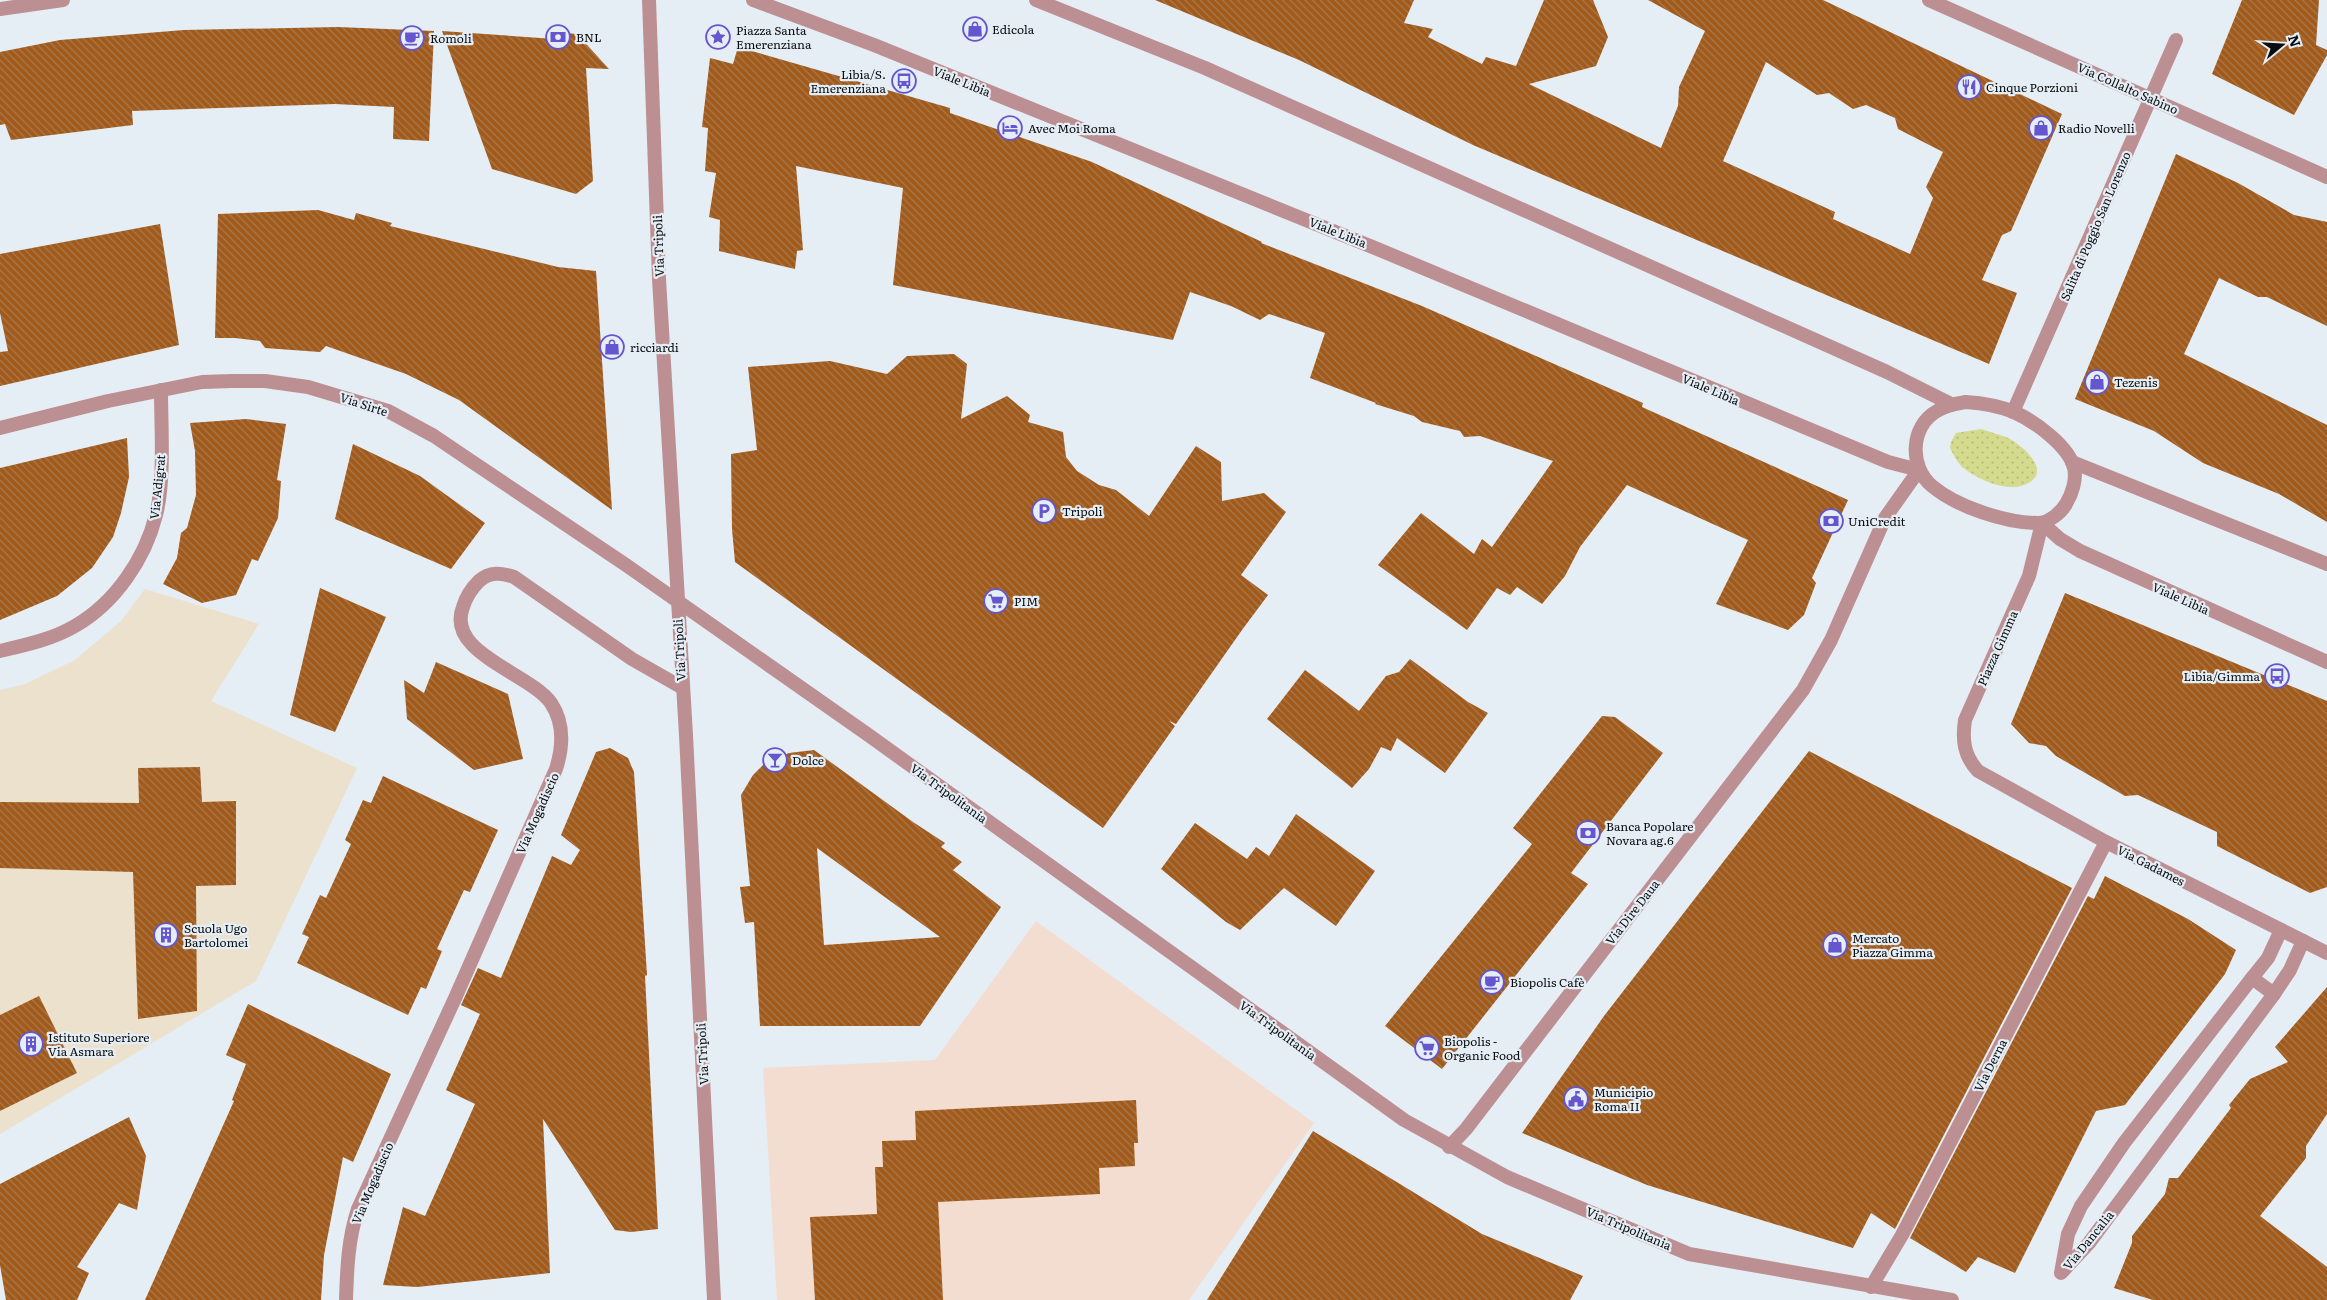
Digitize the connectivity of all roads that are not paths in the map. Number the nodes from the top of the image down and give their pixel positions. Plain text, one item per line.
1 (63, 0) edge
2 (649, 0) edge
3 (754, 0) edge
4 (1036, 0) edge
5 (1929, 0) edge
6 (0, 9) edge
7 (2176, 40) dead end
8 (2151, 98) junction
9 (2327, 177) edge
10 (161, 390) junction
11 (1951, 404) junction
12 (2014, 412) junction
13 (0, 428) edge
14 (2072, 462) junction
15 (1919, 470) junction
16 (2042, 523) junction
17 (2327, 564) edge
18 (677, 603) junction
19 (0, 651) edge
20 (2327, 662) edge
21 (682, 687) junction
22 (1978, 771) joint
23 (2106, 842) junction
24 (2281, 930) junction
25 (2303, 941) junction
26 (2327, 953) edge
27 (2252, 978) junction
28 (2274, 994) junction
29 (1449, 1147) junction
30 (1870, 1287) junction
31 (346, 1300) edge
32 (714, 1300) edge
33 (1952, 1300) edge

1 - 6 street
2 - 18 street, Via Tripoli
3 - 15 street, Viale Libia
4 - 11 street
5 - 8 street, Via Collalto Sabino
7 - 8 street, Salita di Poggio San Lorenzo
8 - 9 street, Via Collalto Sabino
8 - 12 street, Salita di Poggio San Lorenzo
10 - 13 street, Via Sirte
10 - 18 street, Via Sirte
10 - 19 street, Via Adigrat
11 - 12 street
11 - 15 street
12 - 14 street
14 - 16 street
14 - 17 street
15 - 16 street
15 - 29 street, Via Dire Daua
16 - 20 street, Viale Libia
16 - 22 street, Piazza Gimma
18 - 21 street, Via Tripoli
18 - 29 street, Via Tripolitania
21 - 31 street, Via Mogadiscio
21 - 32 street, Via Tripoli
22 - 23 street, Via Gadames
23 - 24 street, Via Gadames
23 - 30 street, Via Derna
24 - 25 street, Via Gadames
24 - 27 street, Via Dancalia
25 - 26 street, Via Gadames
25 - 28 street, Via Dancalia
27 - 28 street
27 - 28 street, Via Dancalia
29 - 30 street, Via Tripolitania
30 - 33 street, Via Tripolitania

